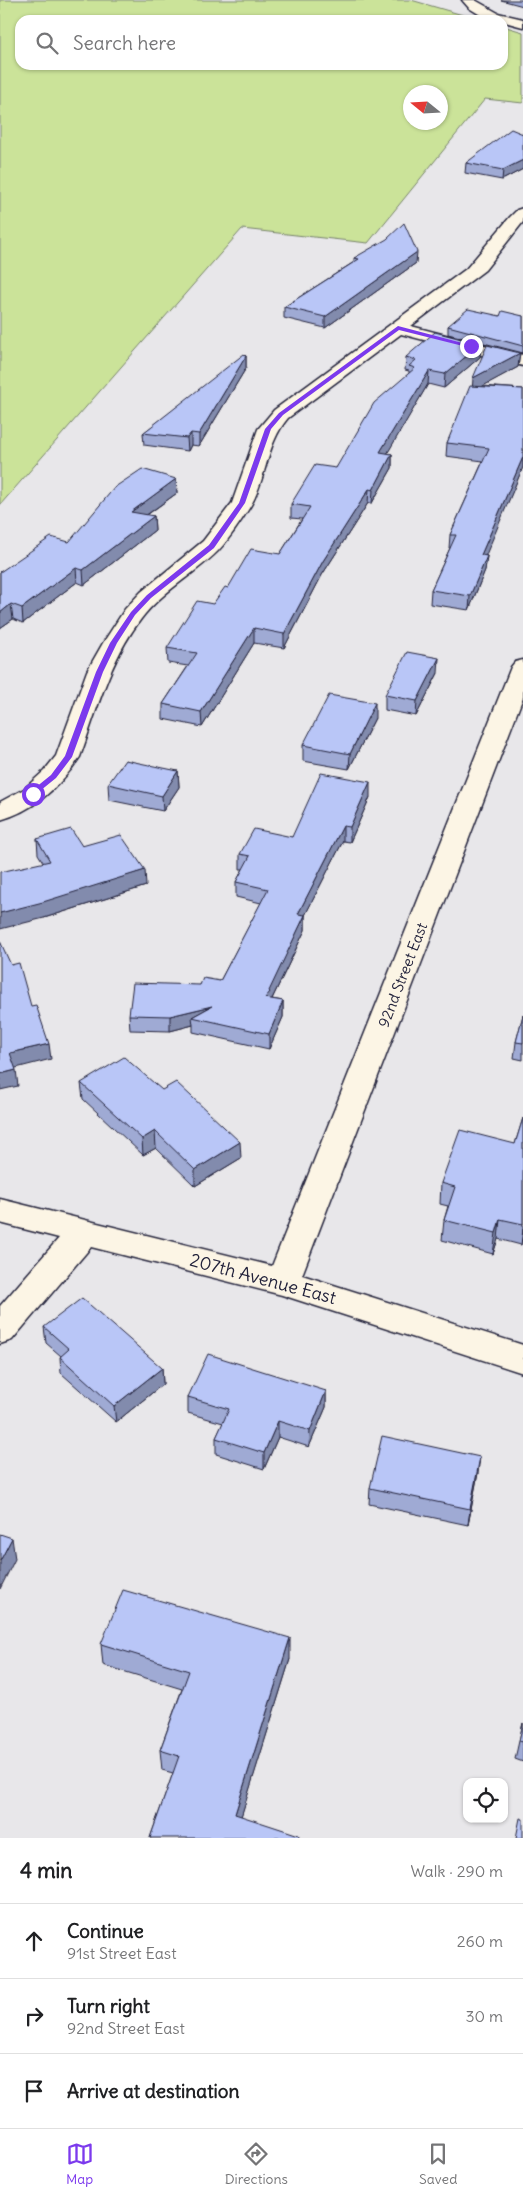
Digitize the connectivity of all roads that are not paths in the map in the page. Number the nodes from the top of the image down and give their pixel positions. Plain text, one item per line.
1 (468, 0) edge
2 (491, 15) edge
3 (508, 20) edge
4 (523, 22) edge
5 (519, 221) edge
6 (398, 328) junction
7 (523, 360) edge
8 (523, 667) edge
9 (0, 812) edge
10 (0, 1211) edge
11 (83, 1233) junction
12 (282, 1282) junction
13 (0, 1330) edge
14 (523, 1359) edge

1 - 2 street
3 - 4 street
5 - 6 street
6 - 7 street
6 - 9 street
8 - 12 street, 92nd Street East
10 - 11 street, 207th Avenue East
11 - 12 street, 207th Avenue East
11 - 13 street
12 - 14 street, 207th Avenue East

